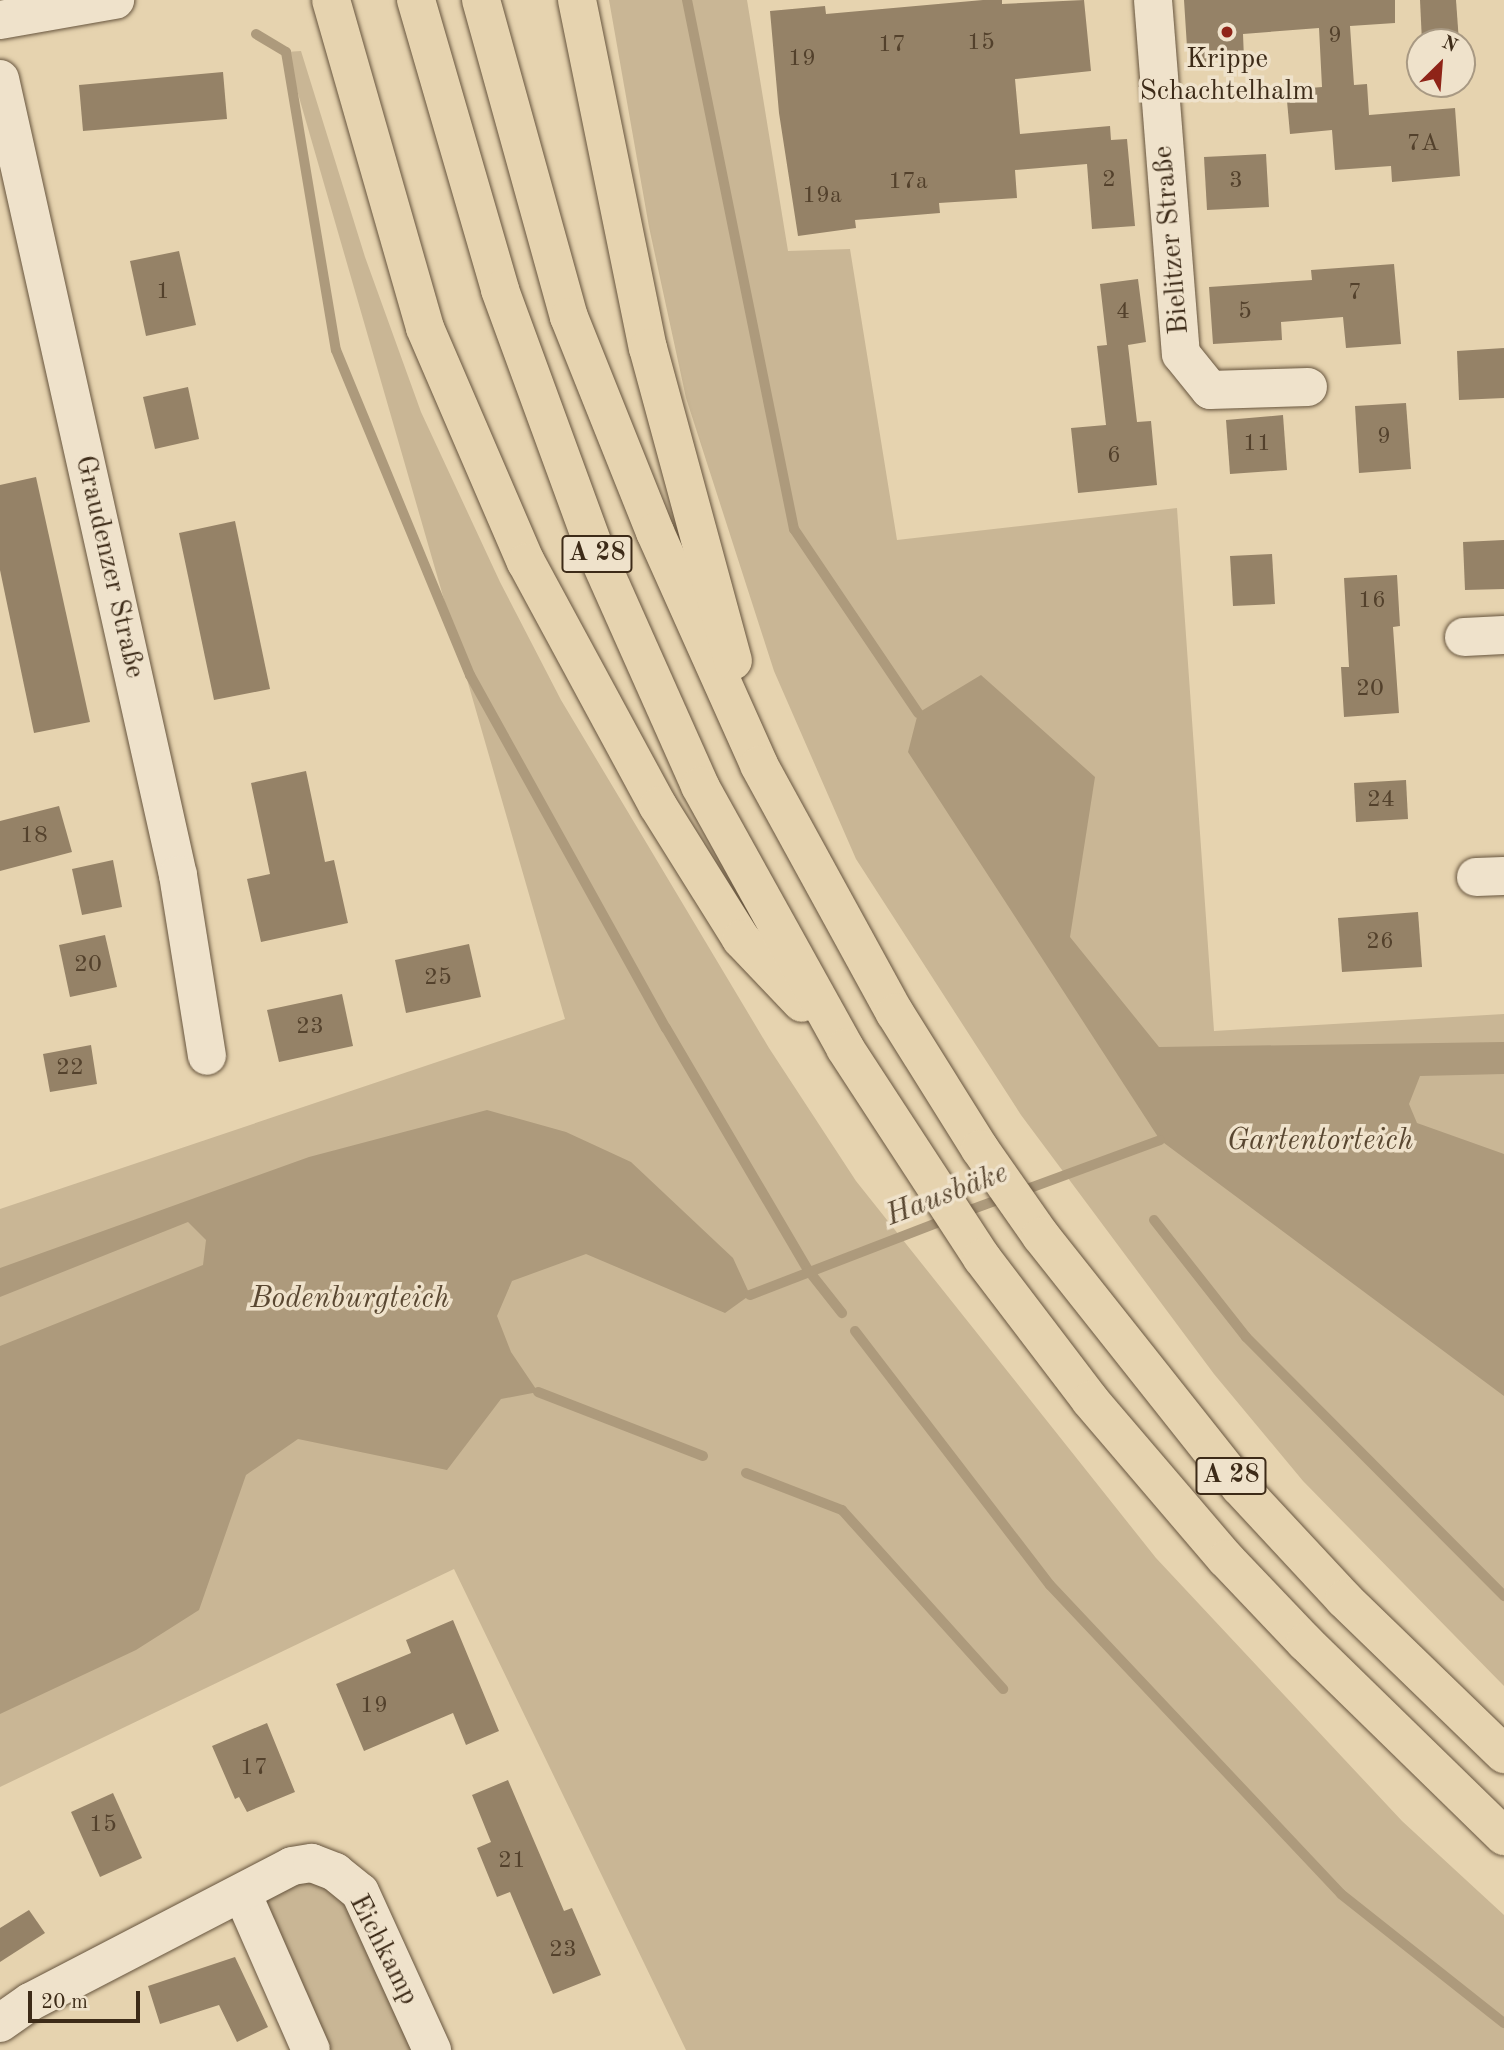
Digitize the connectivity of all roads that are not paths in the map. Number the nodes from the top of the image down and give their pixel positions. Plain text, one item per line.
1 (115, 0) edge
2 (1153, 0) edge
3 (579, 6) edge
4 (484, 12) edge
5 (419, 15) edge
6 (335, 16) edge
7 (0, 20) edge
8 (0, 79) edge
9 (1308, 387) dead end
10 (1504, 635) edge
11 (1464, 637) dead end
12 (759, 765) junction
13 (845, 1048) junction
14 (207, 1056) dead end
15 (1504, 1754) edge
16 (1504, 1836) edge
17 (242, 1894) junction
18 (0, 2023) edge
19 (311, 2050) edge
20 (432, 2050) edge

1 - 7 street
2 - 9 street, Bielitzer Straße
3 - 12 highway
4 - 12 highway, A 28
5 - 13 highway, A 28
6 - 13 highway
8 - 14 street, Graudenzer Straße
10 - 11 street
12 - 15 highway, A 28
13 - 16 highway, A 28
17 - 18 street, Eichkamp
17 - 19 street
17 - 20 street, Eichkamp

